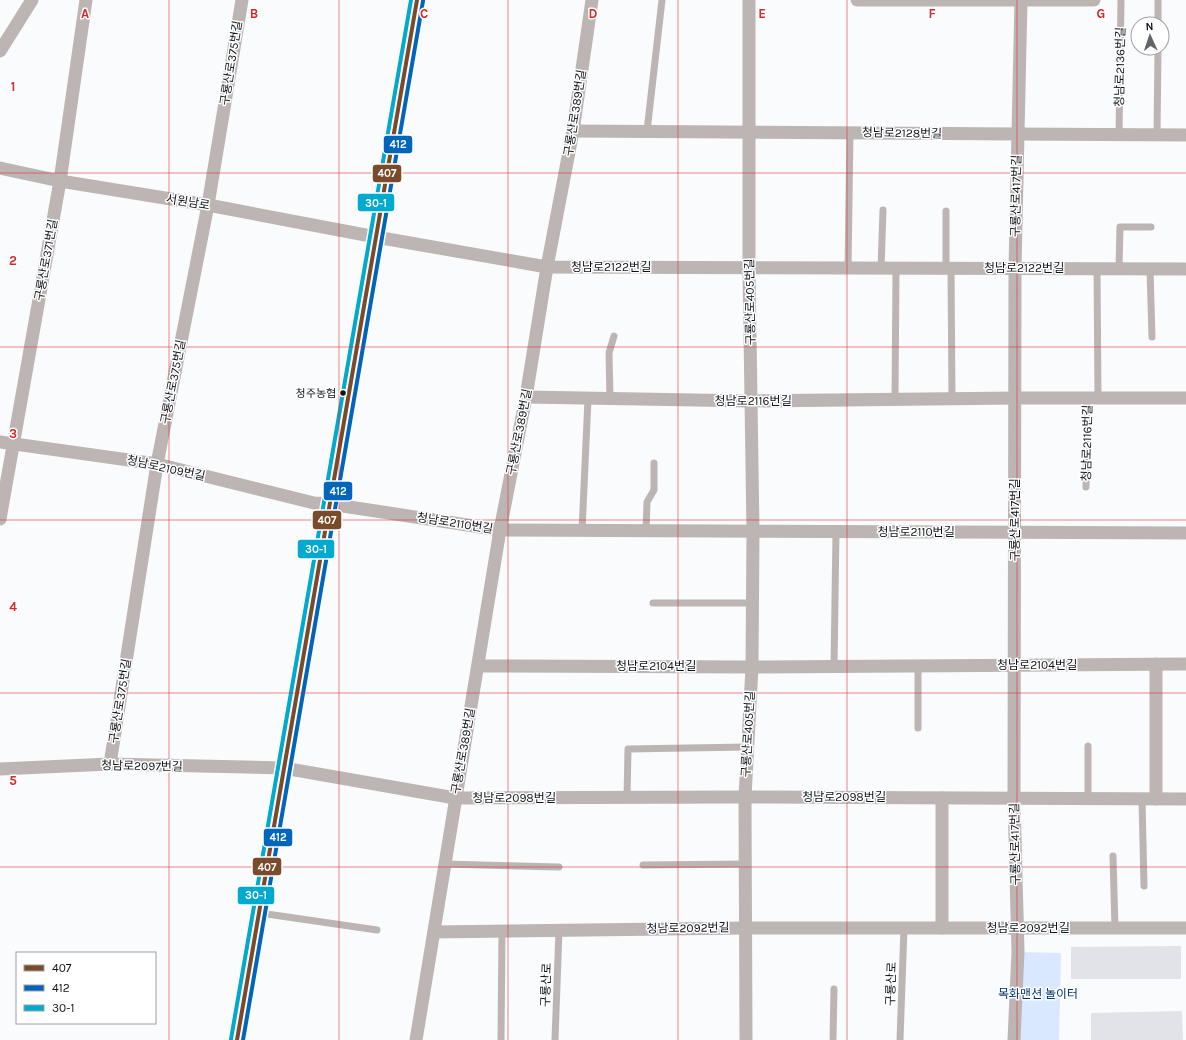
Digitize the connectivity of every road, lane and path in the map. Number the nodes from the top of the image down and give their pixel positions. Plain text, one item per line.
1 (32, 0) edge
2 (86, 0) edge
3 (242, 0) edge
4 (417, 0) edge
5 (592, 0) edge
6 (662, 0) edge
7 (749, 0) edge
8 (857, 0) edge
9 (903, 0) edge
10 (976, 0) edge
11 (1021, 0) edge
12 (1094, 0) edge
13 (1121, 0) edge
14 (1158, 0) edge
15 (1158, 16) edge
16 (0, 51) edge
17 (1158, 56) edge
18 (573, 131) junction
19 (647, 131) junction
20 (750, 131) junction
21 (850, 132) junction
22 (1017, 134) junction
23 (1119, 134) junction
24 (1157, 135) junction
25 (1186, 135) edge
26 (0, 168) edge
27 (60, 181) junction
28 (208, 204) junction
29 (883, 210) dead end
30 (946, 211) dead end
31 (1151, 227) dead end
32 (376, 237) junction
33 (547, 267) junction
34 (749, 268) junction
35 (949, 268) junction
36 (1015, 268) junction
37 (1097, 268) junction
38 (1119, 268) junction
39 (1150, 268) junction
40 (848, 269) junction
41 (881, 269) junction
42 (896, 269) junction
43 (1186, 269) edge
44 (614, 336) dead end
45 (1152, 337) dead end
46 (526, 397) junction
47 (1015, 398) junction
48 (1093, 398) junction
49 (1186, 398) edge
50 (588, 399) junction
51 (610, 399) junction
52 (896, 399) junction
53 (952, 399) junction
54 (751, 401) junction
55 (0, 442) edge
56 (13, 444) junction
57 (654, 463) dead end
58 (157, 464) junction
59 (1086, 487) dead end
60 (330, 504) junction
61 (0, 519) edge
62 (500, 530) junction
63 (582, 530) junction
64 (646, 531) junction
65 (753, 531) junction
66 (836, 531) junction
67 (1015, 532) junction
68 (1186, 533) edge
69 (653, 603) dead end
70 (752, 604) junction
71 (1014, 664) junction
72 (1156, 664) junction
73 (1186, 664) edge
74 (918, 665) junction
75 (479, 666) junction
76 (834, 666) junction
77 (752, 667) junction
78 (918, 728) dead end
79 (1088, 746) dead end
80 (747, 747) junction
81 (110, 764) junction
82 (284, 768) junction
83 (0, 769) edge
84 (745, 797) junction
85 (455, 798) junction
86 (627, 798) junction
87 (942, 798) junction
88 (1142, 798) junction
89 (1014, 799) junction
90 (1088, 799) junction
91 (1156, 799) junction
92 (1186, 799) edge
93 (1113, 856) dead end
94 (444, 864) junction
95 (745, 864) junction
96 (643, 865) dead end
97 (558, 867) dead end
98 (1144, 886) dead end
99 (259, 913) junction
100 (745, 928) junction
101 (904, 928) junction
102 (942, 928) junction
103 (1115, 928) junction
104 (1186, 928) edge
105 (1016, 929) junction
106 (377, 930) dead end
107 (559, 930) junction
108 (502, 931) junction
109 (434, 932) junction
110 (834, 989) dead end
111 (237, 1040) edge
112 (416, 1040) edge
113 (501, 1040) edge
114 (555, 1040) edge
115 (746, 1040) edge
116 (833, 1040) edge
117 (900, 1040) edge
118 (1014, 1040) edge

1 - 16 street
2 - 27 street, 구룡산로371번길
3 - 28 street, 구룡산로375번길
4 - 32 main road
5 - 18 street, 구룡산로389번길
6 - 19 lane
7 - 20 street, 구룡산로405번길
8 - 9 street
9 - 10 street
10 - 11 street
11 - 12 street
11 - 22 street, 구룡산로417번길
13 - 23 lane, 청남로2136번길
14 - 15 lane
17 - 24 lane
18 - 19 street, 청남로2128번길
18 - 33 street, 구룡산로389번길
19 - 20 street, 청남로2128번길
20 - 21 street, 청남로2128번길
20 - 34 street, 구룡산로405번길
21 - 22 street, 청남로2128번길
21 - 40 lane
22 - 23 street, 청남로2128번길
22 - 36 street, 구룡산로417번길
23 - 24 street, 청남로2128번길
24 - 25 street, 청남로2128번길
26 - 27 street, 서원남로
27 - 28 street, 서원남로
27 - 56 street, 구룡산로371번길
28 - 32 street, 서원남로
28 - 58 street, 구룡산로375번길
29 - 41 lane
30 - 35 lane
31 - 38 lane
32 - 33 street, 청남로2122번길
32 - 60 main road
33 - 34 street, 청남로2122번길
33 - 46 street, 구룡산로389번길
34 - 40 street, 청남로2122번길
34 - 54 street, 구룡산로405번길
35 - 36 street, 청남로2122번길
35 - 42 street, 청남로2122번길
35 - 53 lane
36 - 37 street, 청남로2122번길
36 - 47 street, 구룡산로417번길
37 - 38 street, 청남로2122번길
37 - 48 lane, 청남로2116번길
38 - 39 street, 청남로2122번길
39 - 43 street, 청남로2122번길
39 - 45 lane
40 - 41 street, 청남로2122번길
41 - 42 street, 청남로2122번길
42 - 52 lane
44 - 51 lane
46 - 50 street, 청남로2116번길
46 - 62 street, 구룡산로389번길
47 - 48 street, 청남로2116번길
47 - 53 street, 청남로2116번길
47 - 67 street, 구룡산로417번길
48 - 49 street, 청남로2116번길
48 - 59 lane, 청남로2116번길
50 - 51 street, 청남로2116번길
50 - 63 lane
51 - 54 street, 청남로2116번길
52 - 53 street, 청남로2116번길
52 - 54 street, 청남로2116번길
54 - 65 street, 구룡산로405번길
55 - 56 street, 청남로2109번길
56 - 58 street, 청남로2109번길
56 - 61 street, 구룡산로371번길
57 - 64 lane
58 - 60 street, 청남로2109번길
58 - 81 street, 구룡산로375번길
60 - 62 street, 청남로2110번길
60 - 82 main road
62 - 63 street, 청남로2110번길
62 - 75 street, 구룡산로389번길
63 - 64 street, 청남로2110번길
64 - 65 street, 청남로2110번길
65 - 66 street, 청남로2110번길
65 - 70 street, 구룡산로405번길
66 - 67 street, 청남로2110번길
66 - 76 lane
67 - 68 street, 청남로2110번길
67 - 71 street, 구룡산로417번길
69 - 70 lane
70 - 77 street, 구룡산로405번길
71 - 72 street, 청남로2104번길
71 - 74 street, 청남로2104번길
71 - 89 street, 구룡산로417번길
72 - 73 street, 청남로2104번길
72 - 91 street
74 - 76 street, 청남로2104번길
74 - 78 lane
75 - 77 street, 청남로2104번길
75 - 85 street, 구룡산로389번길
76 - 77 street, 청남로2104번길
77 - 80 street, 구룡산로405번길
79 - 90 lane
80 - 84 street, 구룡산로405번길
80 - 86 lane
81 - 82 street, 청남로2097번길
81 - 83 street, 청남로2097번길
82 - 85 street, 청남로2098번길
82 - 99 main road
84 - 86 street, 청남로2098번길
84 - 87 street, 청남로2098번길
84 - 95 street, 구룡산로405번길
85 - 86 street, 청남로2098번길
85 - 94 street, 구룡산로389번길
87 - 89 street, 청남로2098번길
87 - 102 street
88 - 90 street, 청남로2098번길
88 - 91 street, 청남로2098번길
88 - 98 lane
89 - 90 street, 청남로2098번길
89 - 105 street, 구룡산로417번길
91 - 92 street, 청남로2098번길
93 - 103 lane
94 - 97 lane
94 - 109 street, 구룡산로389번길
95 - 96 lane
95 - 100 street, 구룡산로405번길
99 - 106 lane
99 - 111 main road
100 - 101 street, 청남로2092번길
100 - 107 street, 청남로2092번길
100 - 115 street, 구룡산로405번길
101 - 102 street, 청남로2092번길
101 - 117 lane, 구룡산로
102 - 105 street, 청남로2092번길
103 - 104 street, 청남로2092번길
103 - 105 street, 청남로2092번길
105 - 118 street, 구룡산로417번길
107 - 108 street, 청남로2092번길
107 - 114 lane, 구룡산로
108 - 109 street, 청남로2092번길
108 - 113 lane
109 - 112 street, 구룡산로389번길
110 - 116 lane

